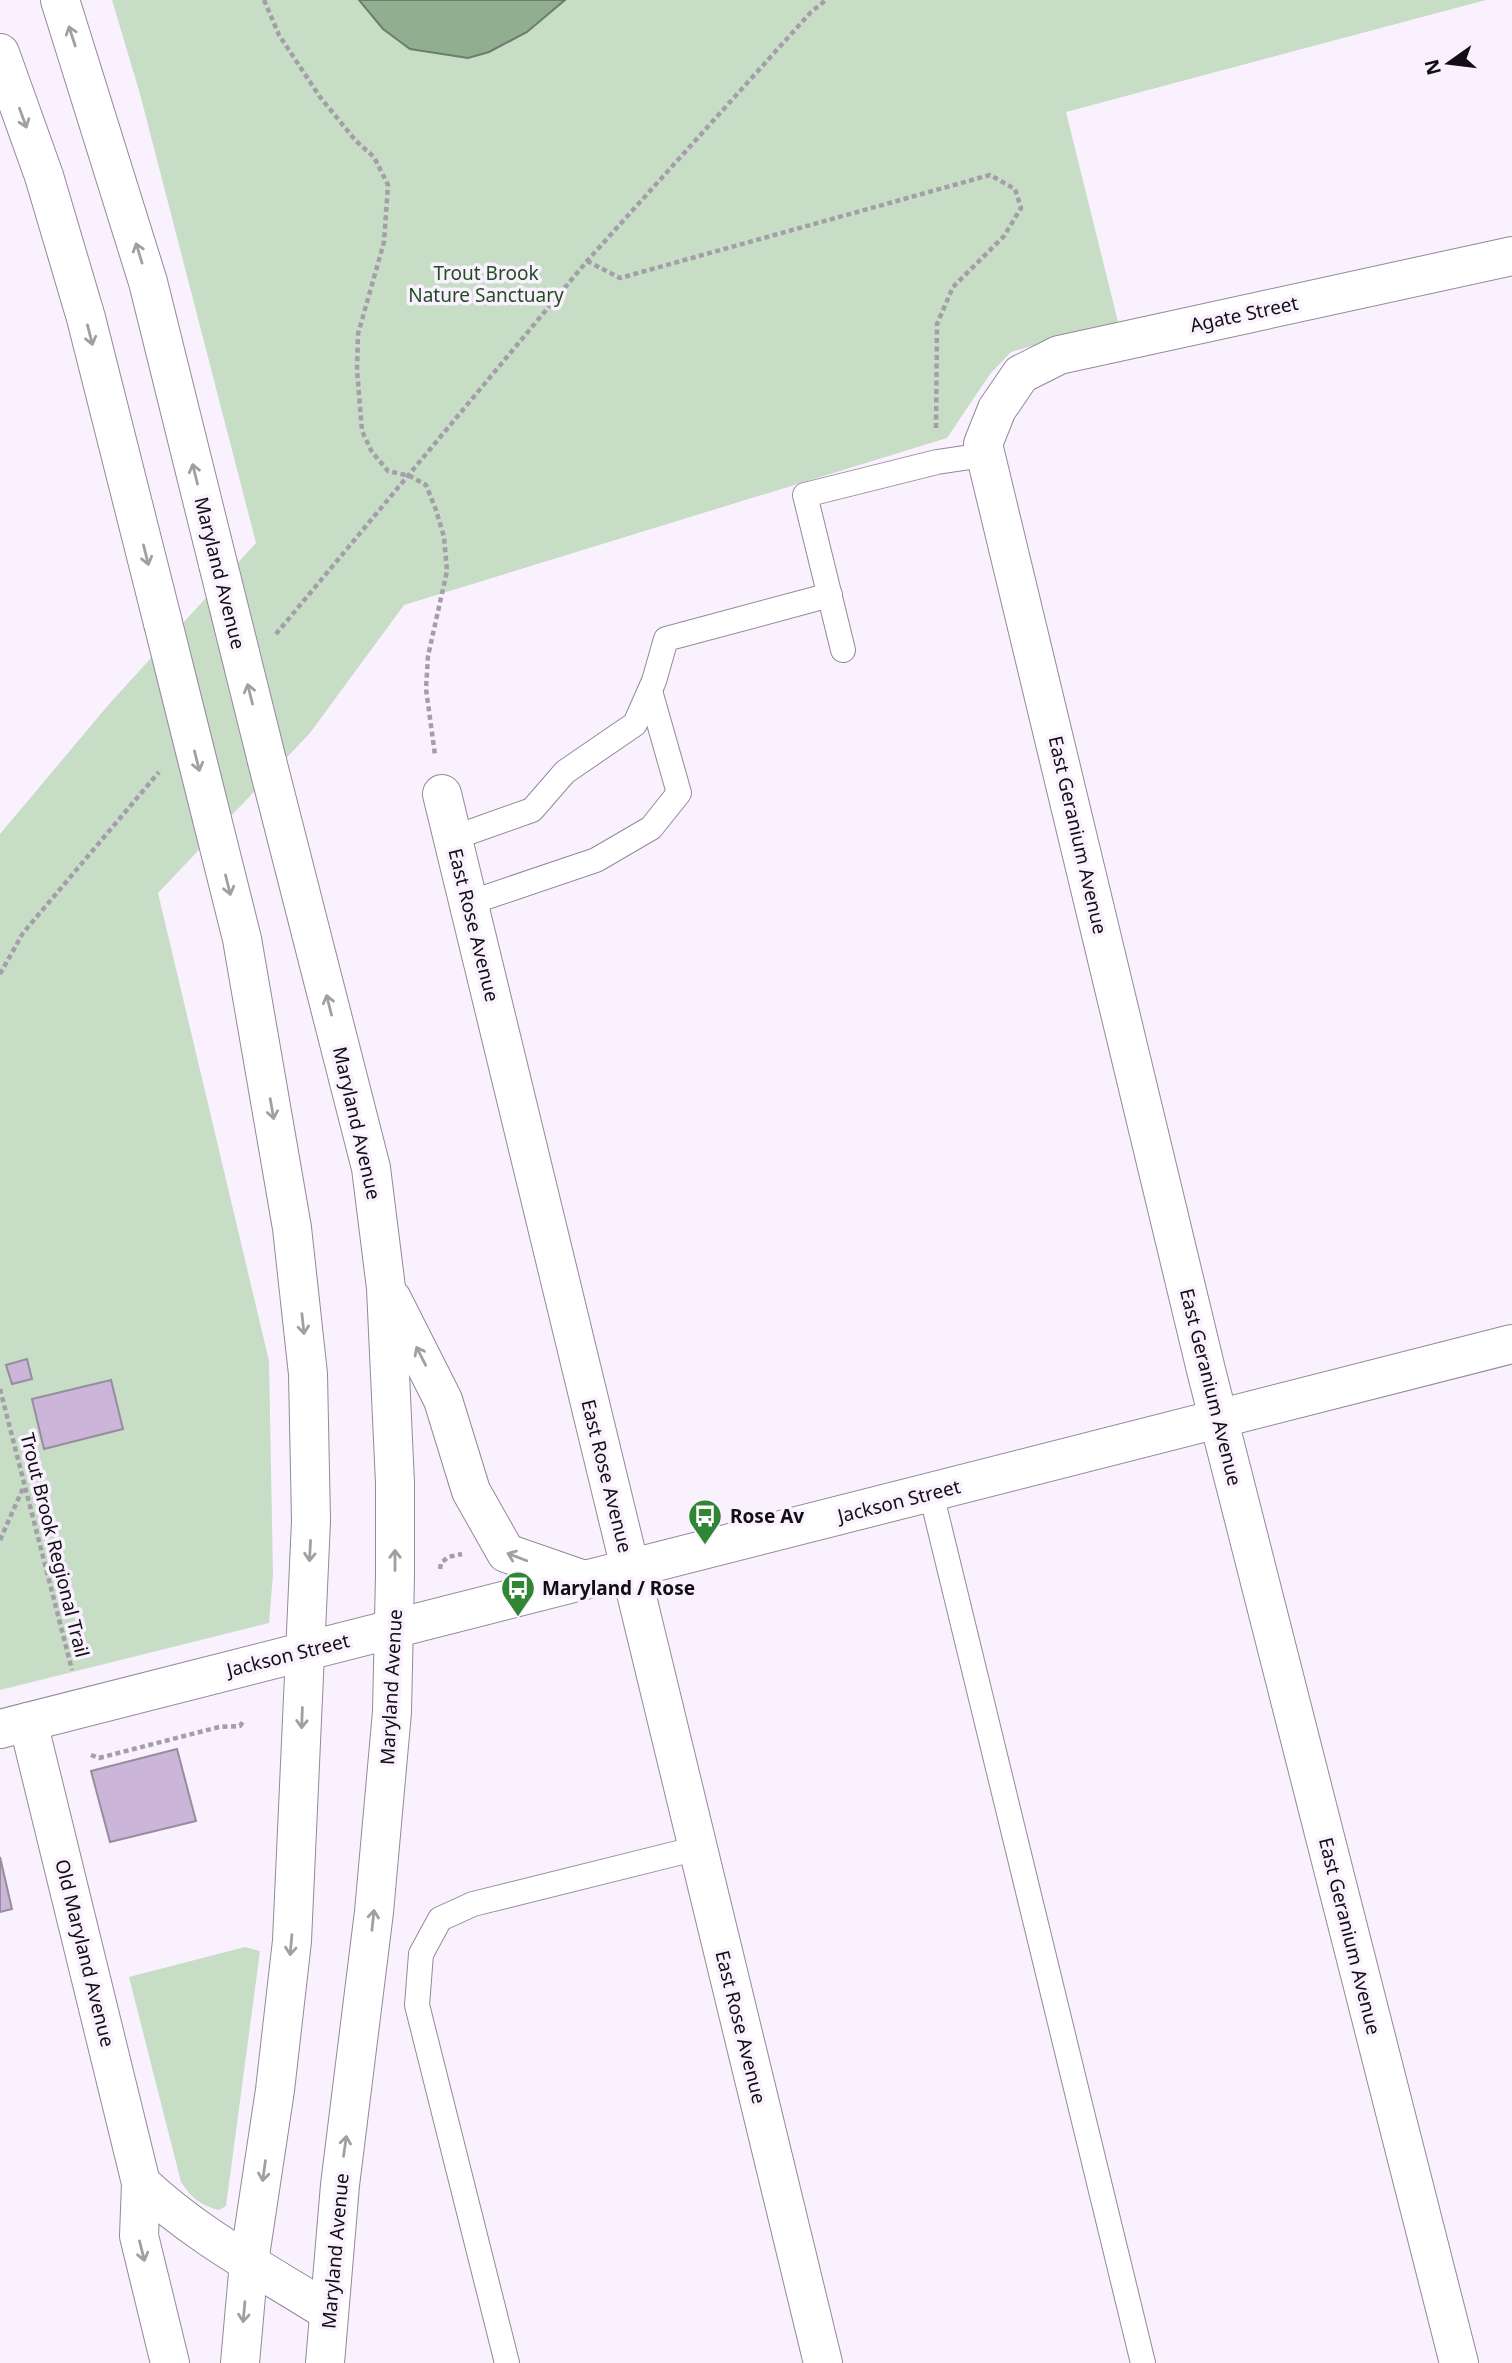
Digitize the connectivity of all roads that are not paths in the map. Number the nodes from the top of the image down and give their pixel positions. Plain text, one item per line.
1 (60, 0) edge
2 (0, 53) edge
3 (1512, 256) edge
4 (997, 409) joint
5 (984, 455) junction
6 (830, 595) junction
7 (843, 650) dead end
8 (650, 691) junction
9 (442, 794) road end
10 (453, 838) junction
11 (468, 903) junction
12 (386, 1287) junction
13 (1512, 1344) edge
14 (1218, 1419) junction
15 (931, 1493) junction
16 (630, 1567) junction
17 (581, 1579) junction
18 (394, 1629) junction
19 (305, 1650) junction
20 (14, 1726) edge
21 (698, 1848) junction
22 (141, 2183) junction
23 (249, 2262) junction
24 (329, 2312) junction
25 (170, 2363) edge
26 (240, 2363) edge
27 (325, 2363) edge
28 (507, 2363) edge
29 (823, 2363) edge
30 (1143, 2363) edge
31 (1459, 2363) edge

12 -> 1 street, Maryland Avenue, bridge
2 -> 19 street, bridge
3 - 4 street, Agate Street
4 - 5 street, East Geranium Avenue
5 - 6 lane
5 - 14 street, East Geranium Avenue
6 - 7 lane
6 - 8 lane
8 - 10 lane
8 - 11 lane
9 - 10 street, East Rose Avenue
10 - 11 street, East Rose Avenue
11 - 16 street, East Rose Avenue
17 -> 12 street
18 -> 12 street, Maryland Avenue
13 - 14 street, Jackson Street
14 - 15 street, Jackson Street
14 - 31 street, East Geranium Avenue
15 - 16 street, Jackson Street
15 - 30 lane
16 - 17 street, Jackson Street
16 - 21 street, East Rose Avenue
17 - 18 street, Jackson Street
18 - 19 street, Jackson Street
24 -> 18 street, Maryland Avenue
19 - 20 street, Jackson Street
19 -> 23 street
20 - 22 street, Old Maryland Avenue
21 - 28 lane
21 - 29 street, East Rose Avenue
22 - 23 street
22 -> 25 street, Old Maryland Avenue
23 - 24 street
23 -> 26 street
24 - 27 street, Maryland Avenue

